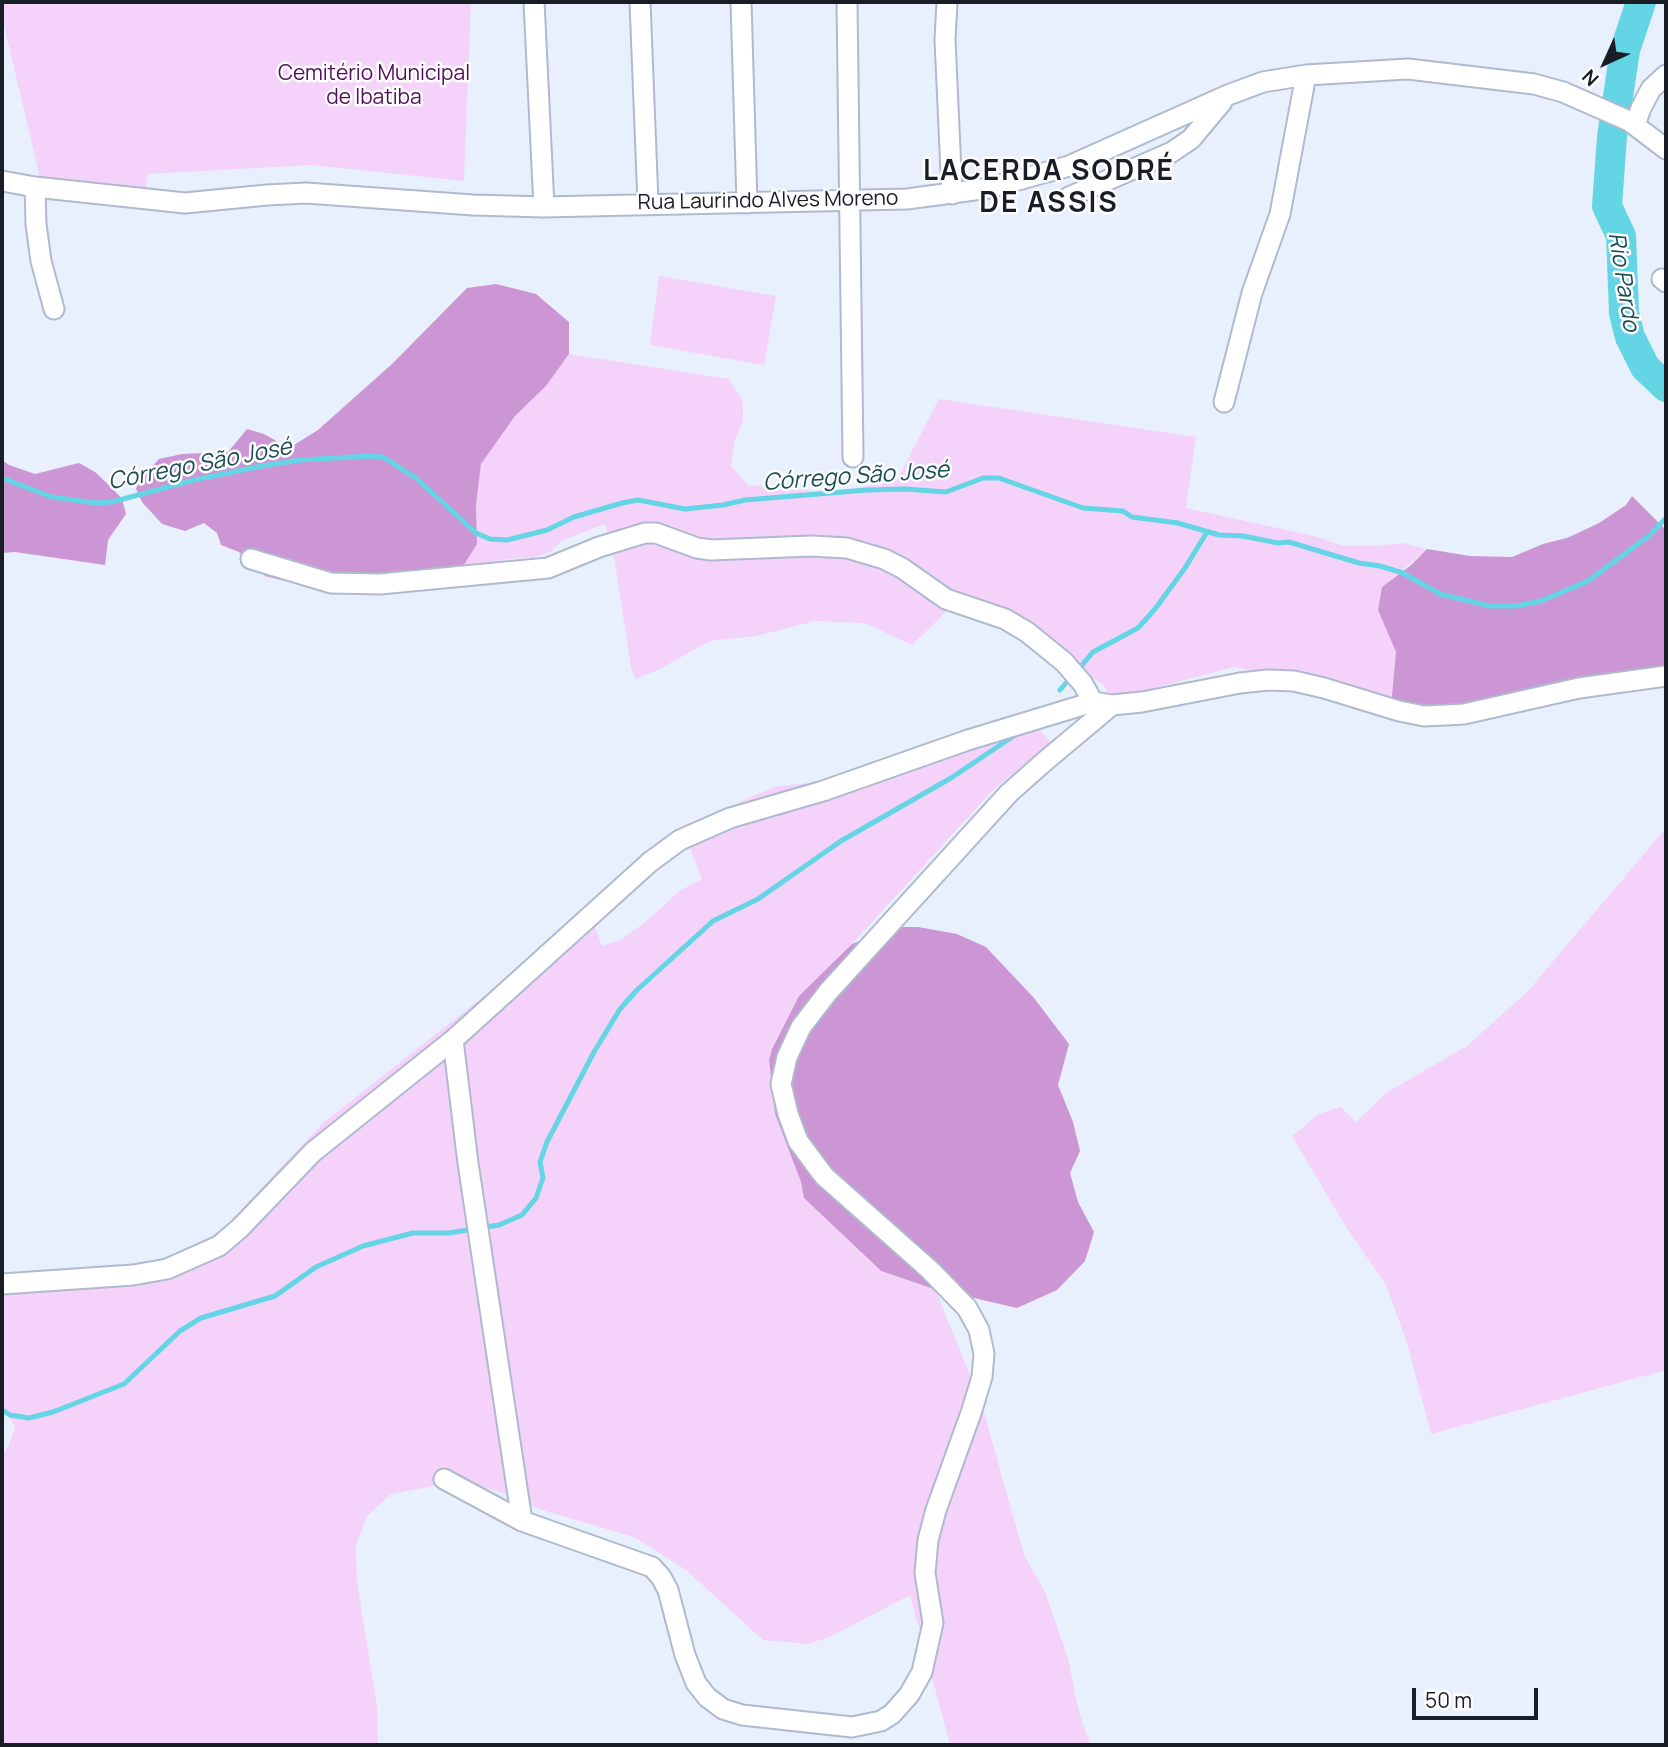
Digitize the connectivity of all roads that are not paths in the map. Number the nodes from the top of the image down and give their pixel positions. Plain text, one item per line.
1 (534, 2) edge
2 (640, 2) edge
3 (741, 2) edge
4 (847, 2) edge
5 (947, 2) edge
6 (1306, 75) junction
7 (1666, 75) edge
8 (1228, 95) junction
9 (1626, 119) junction
10 (1666, 149) edge
11 (2, 181) edge
12 (35, 187) junction
13 (952, 194) junction
14 (1069, 198) dead end
15 (850, 201) junction
16 (648, 203) junction
17 (747, 203) junction
18 (544, 207) junction
19 (54, 309) dead end
20 (1224, 402) dead end
21 (853, 457) dead end
22 (250, 559) dead end
23 (1666, 676) edge
24 (1102, 704) junction
25 (453, 1040) junction
26 (2, 1284) edge
27 (444, 1479) dead end
28 (522, 1521) junction

1 - 18 street
2 - 16 street
3 - 17 street
4 - 15 street
5 - 13 street
6 - 8 street, Rua Laurindo Alves Moreno
6 - 9 street, Rua Laurindo Alves Moreno
6 - 20 street
7 - 9 street
8 - 13 street, Rua Laurindo Alves Moreno
8 - 14 street
9 - 10 street, Rua Laurindo Alves Moreno
11 - 12 street, Rua Laurindo Alves Moreno
12 - 18 street, Rua Laurindo Alves Moreno
12 - 19 street
13 - 15 street, Rua Laurindo Alves Moreno
15 - 17 street, Rua Laurindo Alves Moreno
15 - 21 street
16 - 17 street, Rua Laurindo Alves Moreno
16 - 18 street, Rua Laurindo Alves Moreno
22 - 24 street
23 - 24 street
24 - 25 street
24 - 28 street
25 - 26 street
25 - 28 street
27 - 28 street

